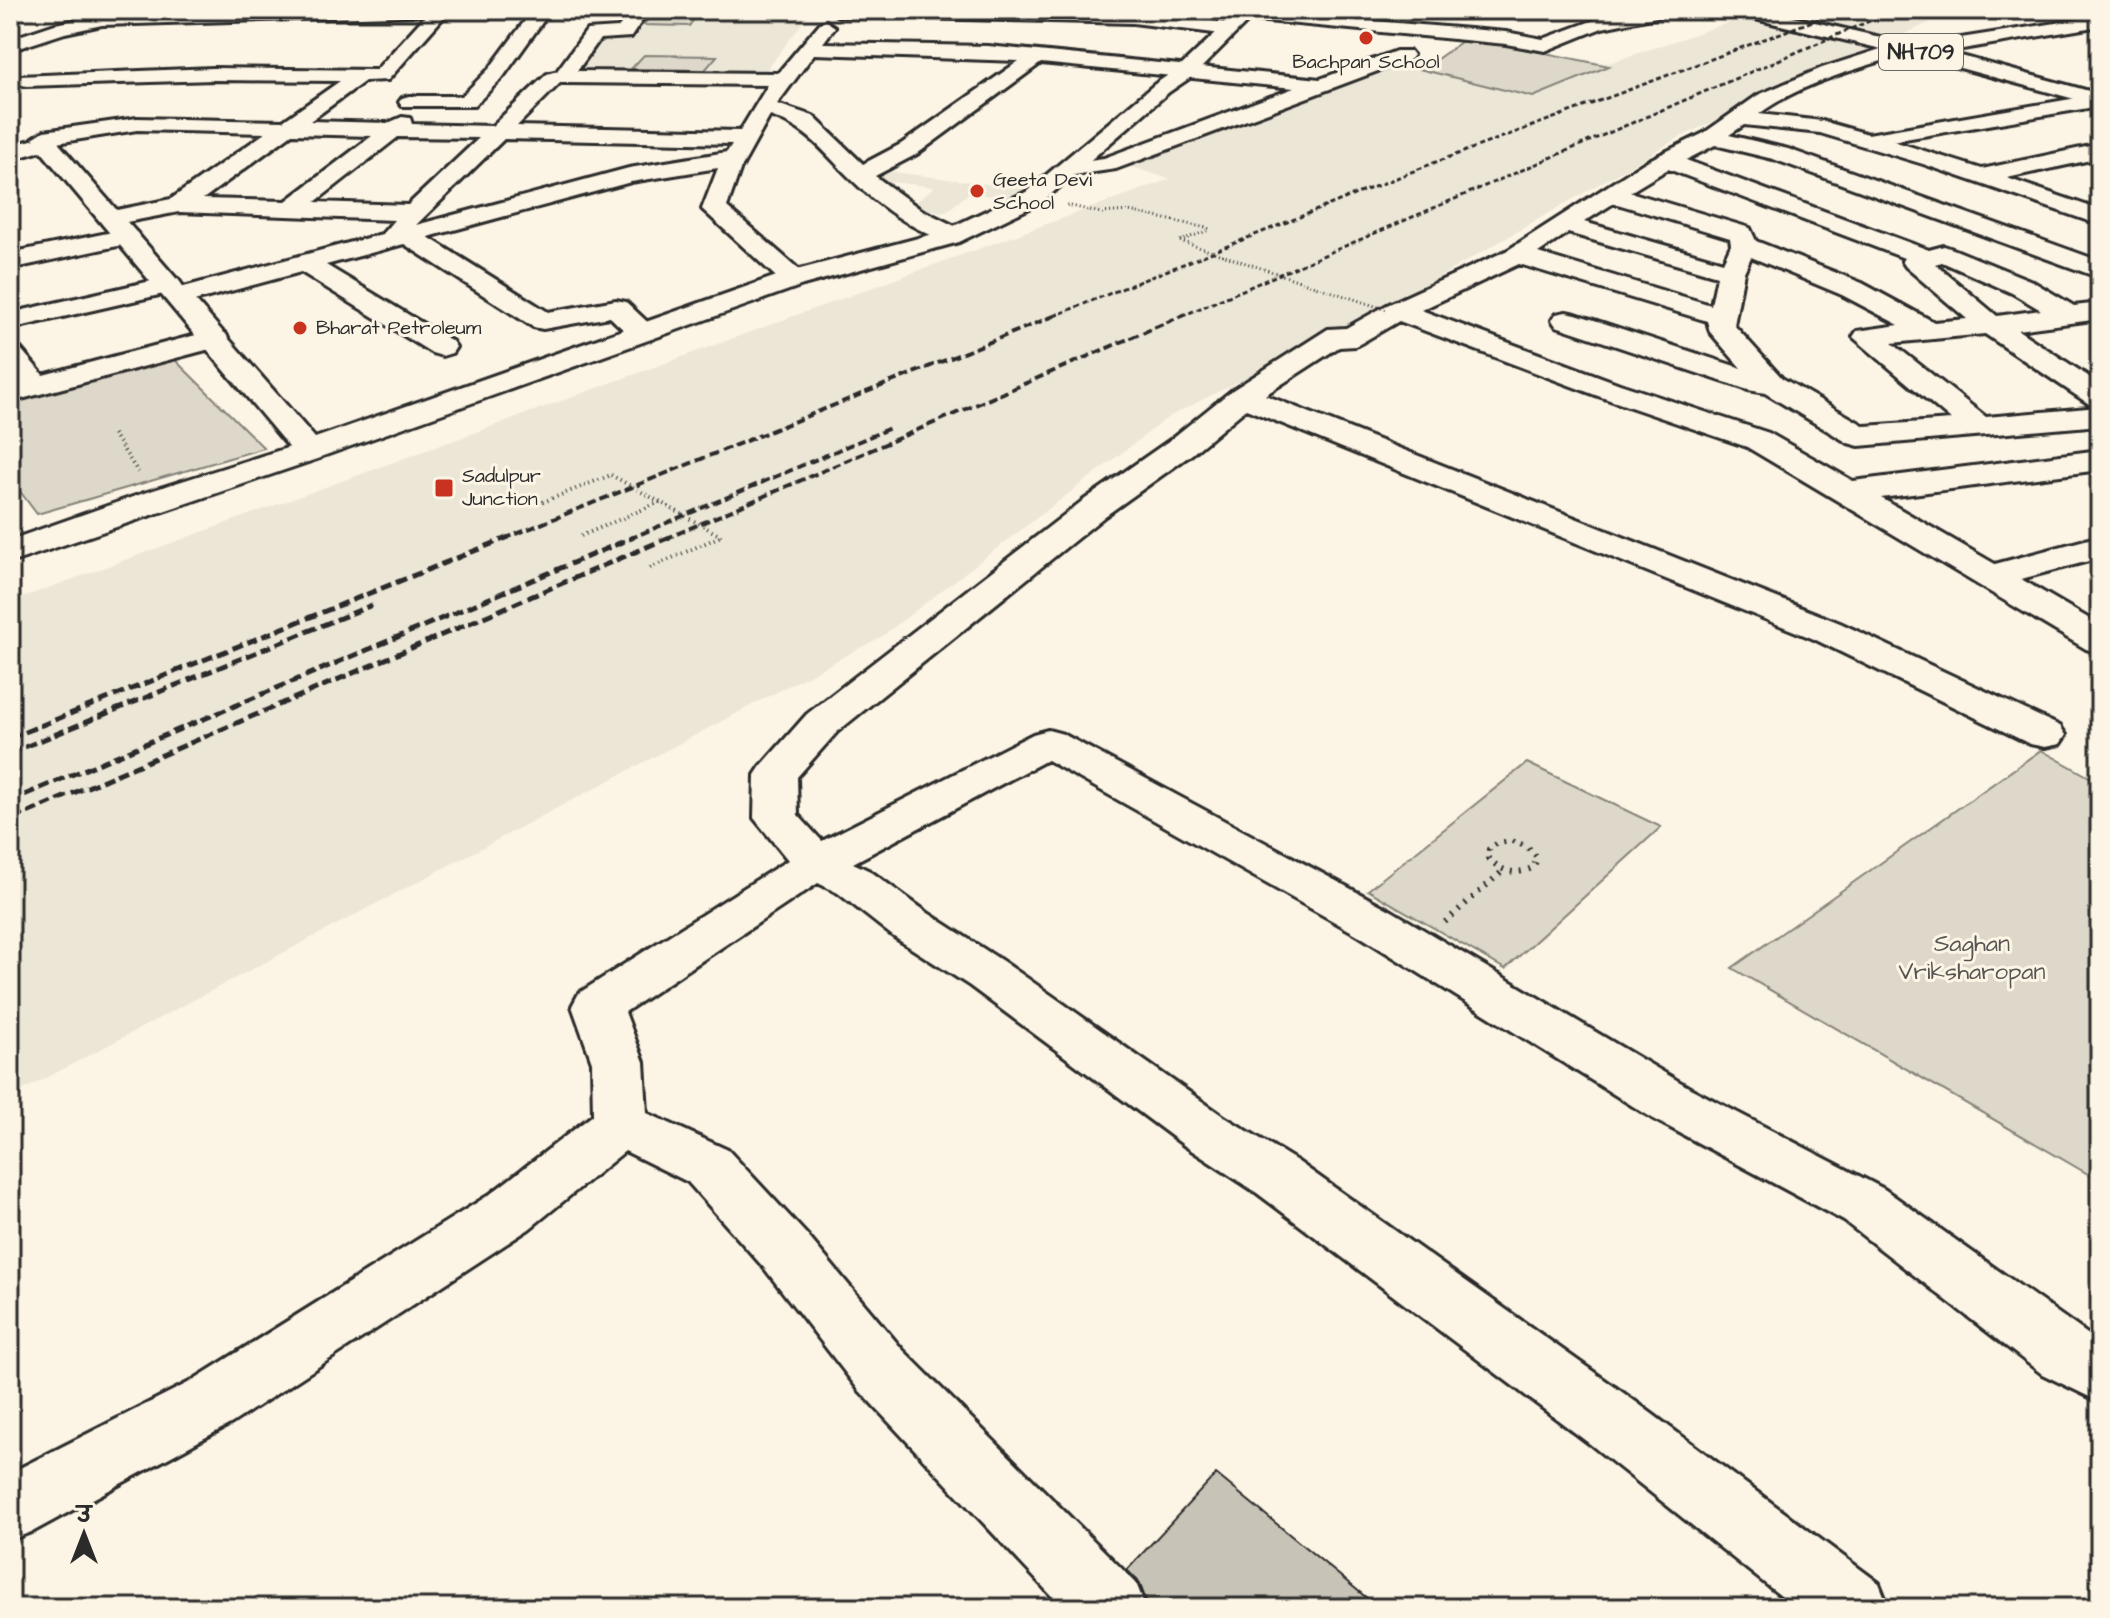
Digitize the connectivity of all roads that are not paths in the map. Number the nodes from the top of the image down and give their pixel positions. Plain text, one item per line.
1 (427, 10) edge
2 (441, 10) edge
3 (542, 10) edge
4 (640, 10) edge
5 (838, 10) edge
6 (1665, 10) edge
7 (1740, 10) edge
8 (376, 11) edge
9 (344, 12) junction
10 (135, 14) edge
11 (1138, 14) edge
12 (1377, 17) edge
13 (1558, 18) dead end
14 (1523, 20) dead end
15 (2100, 21) edge
16 (1599, 24) junction
17 (1240, 26) edge
18 (1463, 29) junction
19 (362, 31) dead end
20 (1512, 39) junction
21 (80, 43) dead end
22 (10, 45) edge
23 (807, 48) junction
24 (1908, 49) junction
25 (1358, 51) dead end
26 (345, 53) dead end
27 (1037, 57) junction
28 (1445, 59) dead end
29 (48, 62) dead end
30 (1187, 71) junction
31 (268, 75) junction
32 (328, 75) junction
33 (361, 75) junction
34 (565, 75) junction
35 (651, 78) junction
36 (784, 79) junction
37 (1324, 85) junction
38 (296, 100) dead end
39 (326, 100) junction
40 (2100, 100) edge
41 (355, 101) dead end
42 (385, 101) dead end
43 (429, 102) junction
44 (765, 107) junction
45 (1739, 118) junction
46 (196, 124) junction
47 (290, 127) junction
48 (395, 129) junction
49 (499, 132) junction
50 (607, 134) junction
51 (42, 135) junction
52 (1712, 138) junction
53 (1862, 139) junction
54 (741, 148) junction
55 (2100, 151) edge
56 (10, 153) edge
57 (1666, 160) junction
58 (1804, 163) junction
59 (1068, 169) junction
60 (859, 175) junction
61 (1980, 176) junction
62 (1743, 189) junction
63 (2100, 190) edge
64 (559, 193) junction
65 (1610, 194) junction
66 (2049, 200) junction
67 (179, 205) junction
68 (289, 211) junction
69 (2091, 213) edge
70 (1689, 217) junction
71 (1563, 224) junction
72 (119, 228) junction
73 (403, 229) junction
74 (954, 235) junction
75 (2006, 236) junction
76 (1744, 245) junction
77 (1517, 255) junction
78 (1936, 256) junction
79 (10, 261) edge
80 (303, 262) junction
81 (2100, 270) edge
82 (1731, 272) junction
83 (794, 279) junction
84 (174, 291) junction
85 (1392, 310) junction
86 (2100, 311) edge
87 (2069, 315) junction
88 (1722, 317) junction
89 (1566, 320) dead end
90 (10, 321) edge
91 (1991, 325) junction
92 (1930, 331) junction
93 (644, 332) junction
94 (215, 339) junction
95 (442, 347) dead end
96 (10, 354) edge
97 (1771, 384) junction
98 (23, 390) edge
99 (1242, 397) junction
100 (2100, 398) edge
101 (2100, 416) edge
102 (1979, 427) junction
103 (309, 451) junction
104 (2100, 460) edge
105 (1849, 492) junction
106 (2100, 547) edge
107 (10, 552) edge
108 (1991, 576) junction
109 (2100, 641) edge
110 (2045, 735) dead end
111 (817, 863) junction
112 (620, 1124) junction
113 (2100, 1374) edge
114 (10, 1508) edge
115 (1111, 1608) edge
116 (1854, 1608) edge

1 - 8 street
2 - 33 street
3 - 43 street
4 - 34 street
5 - 11 street
5 - 23 street
6 - 16 street
7 - 24 street, NH709
8 - 9 street
9 - 10 street
9 - 19 street
10 - 21 street
10 - 22 street
11 - 17 street
12 - 17 street
12 - 18 street
13 - 16 street
14 - 20 street
15 - 24 street
16 - 20 street
17 - 30 street
18 - 20 street
18 - 28 street
23 - 27 street
23 - 36 street
24 - 40 street, NH709
24 - 45 street
25 - 37 street
26 - 32 street
27 - 30 street
27 - 60 street
29 - 31 street
30 - 37 street
30 - 59 street
31 - 32 street
31 - 46 street
32 - 33 street
33 - 39 street
34 - 35 street
34 - 49 street
35 - 36 street
35 - 50 street
36 - 44 street
37 - 59 street
38 - 39 street
39 - 41 street
39 - 47 street
40 - 53 street
42 - 43 street
43 - 48 street
44 - 54 street
44 - 60 street
45 - 52 street
45 - 53 street
46 - 47 street
46 - 51 street
47 - 48 street
47 - 67 street
48 - 49 street
48 - 68 street
49 - 50 street
49 - 73 street
50 - 54 street
50 - 64 street
51 - 56 street
51 - 72 street
52 - 57 street
52 - 58 street
53 - 61 street
54 - 64 street
54 - 83 street
55 - 61 street
57 - 62 street
57 - 65 street
58 - 62 street
58 - 75 street
59 - 74 street
60 - 74 street
61 - 66 street
62 - 70 street
62 - 78 street
63 - 66 street
64 - 73 street
65 - 70 street
65 - 71 street
66 - 69 street
67 - 68 street
67 - 72 street
68 - 73 street
69 - 75 street
70 - 76 street
71 - 77 street
71 - 82 street
72 - 79 street
72 - 84 street
73 - 80 street
73 - 93 street
74 - 83 street
75 - 78 street
75 - 81 street
76 - 82 street
76 - 92 street
77 - 85 street
77 - 88 street
78 - 87 street
78 - 91 street
80 - 84 street
80 - 95 street
82 - 88 street
83 - 93 street
84 - 90 street
84 - 94 street
85 - 99 street
85 - 105 street
86 - 87 street
87 - 91 street
88 - 97 street
89 - 97 street
91 - 92 street
91 - 100 street
92 - 102 street
93 - 103 street
94 - 98 street
94 - 103 street
96 - 98 street
97 - 102 street
99 - 110 street
99 - 111 street
101 - 102 street
103 - 107 street
104 - 105 street
105 - 108 street
106 - 108 street
108 - 109 street
111 - 112 street
111 - 113 street
111 - 116 street
112 - 114 street
112 - 115 street

